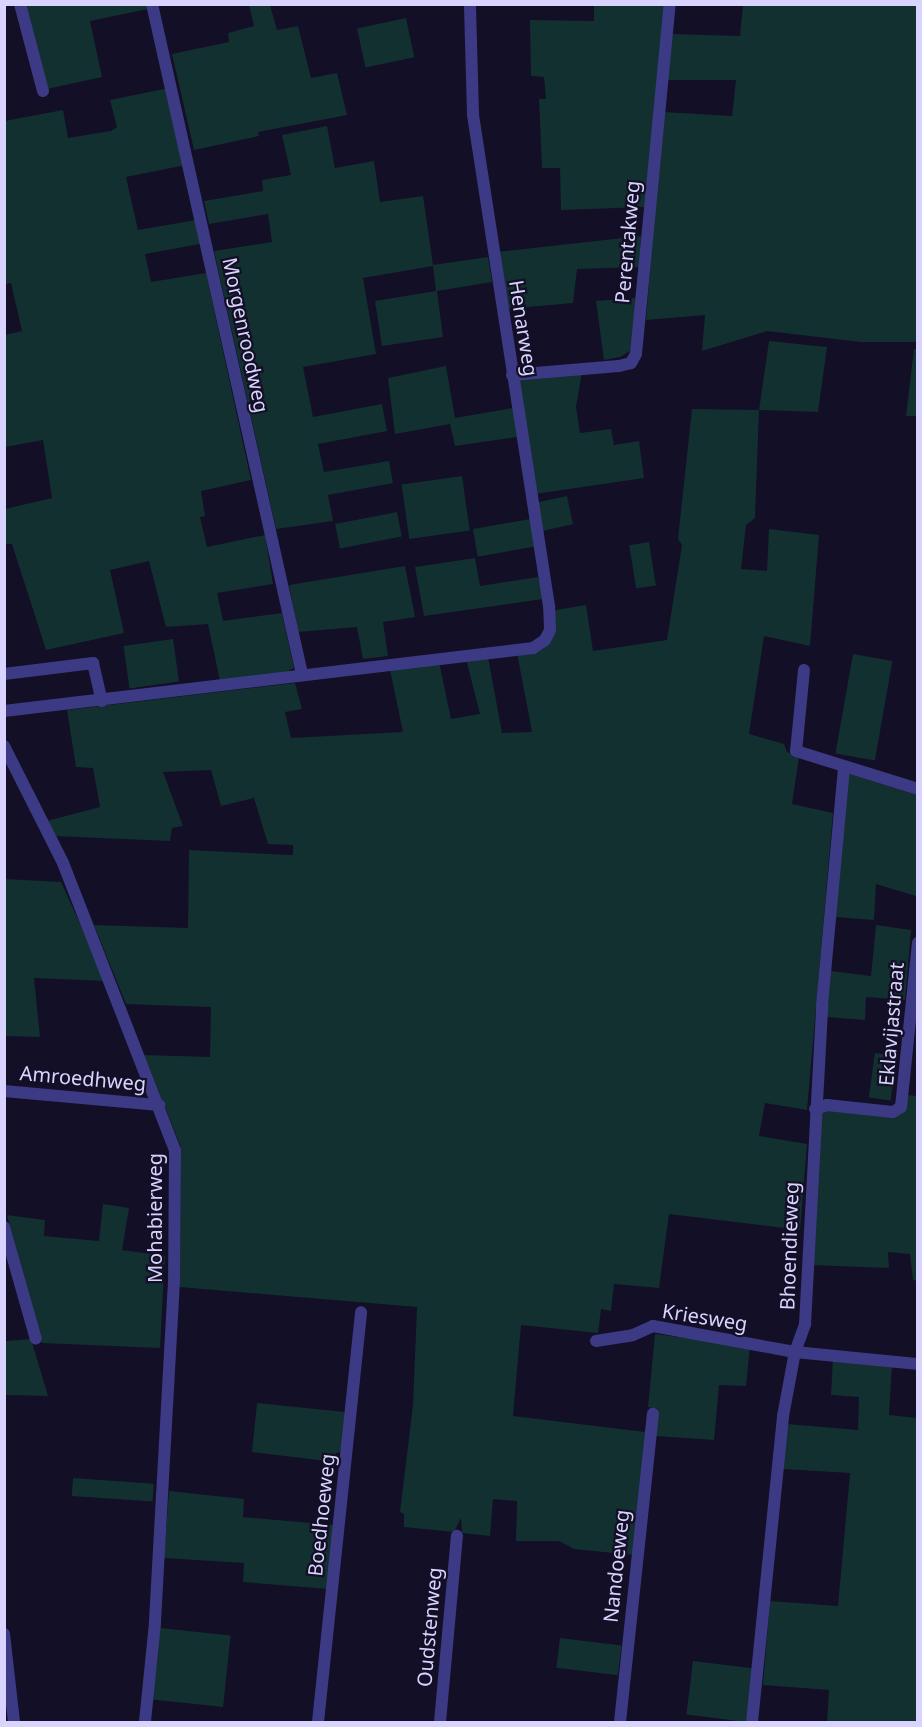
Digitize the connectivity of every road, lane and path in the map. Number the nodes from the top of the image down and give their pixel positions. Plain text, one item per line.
1 (20, 4) edge
2 (152, 4) edge
3 (470, 4) edge
4 (670, 4) edge
5 (43, 91) dead end
6 (512, 375) junction
7 (804, 670) dead end
8 (4, 674) edge
9 (302, 674) junction
10 (102, 701) junction
11 (4, 711) edge
12 (4, 746) edge
13 (844, 767) junction
14 (918, 789) edge
15 (918, 942) edge
16 (4, 1091) edge
17 (159, 1105) junction
18 (816, 1109) junction
19 (4, 1227) edge
20 (362, 1312) dead end
21 (36, 1339) dead end
22 (596, 1341) dead end
23 (795, 1352) junction
24 (918, 1364) edge
25 (653, 1414) dead end
26 (457, 1536) dead end
27 (4, 1634) edge
28 (14, 1722) edge
29 (145, 1722) edge
30 (318, 1722) edge
31 (440, 1722) edge
32 (620, 1722) edge
33 (752, 1722) edge

1 - 5 street
2 - 9 street, Morgenroodweg
3 - 6 street, Henarweg
4 - 6 street, Perentakweg
6 - 9 street, Henarweg
7 - 13 street
8 - 10 street
9 - 10 street
10 - 11 street
12 - 17 street, Mohabierweg
13 - 14 street
13 - 18 street, Bhoendieweg
15 - 18 street, Eklavijastraat
16 - 17 street, Amroedhweg
17 - 29 street, Mohabierweg
18 - 23 street, Bhoendieweg
19 - 21 street
20 - 30 street, Boedhoeweg
22 - 23 street, Kriesweg
23 - 24 street, Kriesweg
23 - 33 street, Bhoendieweg
25 - 32 street, Nandoeweg
26 - 31 street, Oudstenweg
27 - 28 street

